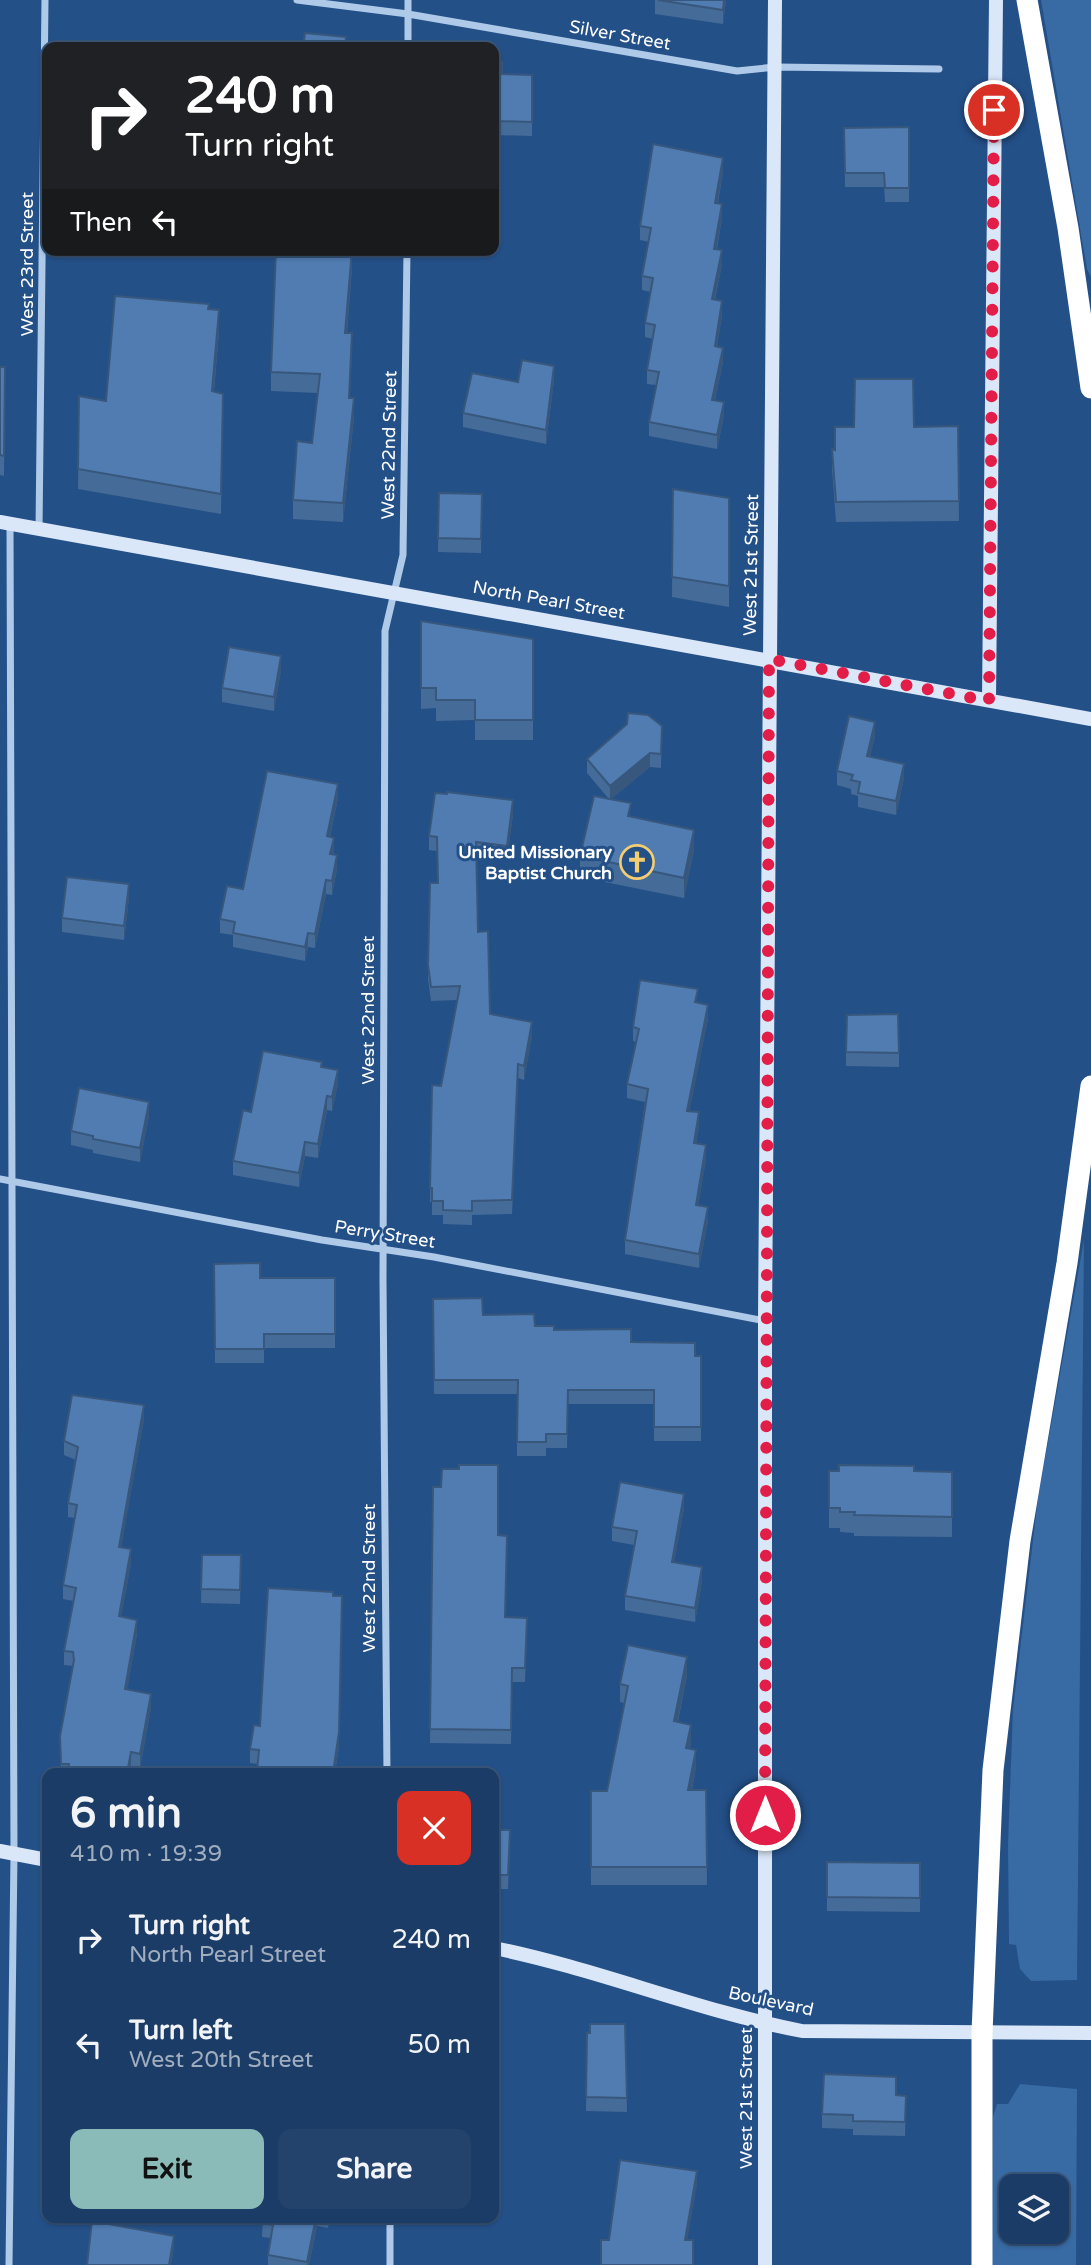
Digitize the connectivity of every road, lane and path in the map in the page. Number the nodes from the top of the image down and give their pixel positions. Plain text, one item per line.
1 (45, 0) edge
2 (297, 0) edge
3 (408, 0) edge
4 (775, 0) edge
5 (996, 0) edge
6 (1027, 0) edge
7 (408, 14) junction
8 (45, 42) edge
9 (408, 42) edge
10 (775, 67) junction
11 (939, 69) dead end
12 (42, 256) edge
13 (407, 256) edge
14 (1091, 388) edge
15 (5, 523) edge
16 (39, 529) junction
17 (394, 592) junction
18 (769, 659) junction
19 (989, 701) junction
20 (1091, 719) edge
21 (1091, 1086) edge
22 (0, 1179) edge
23 (12, 1181) junction
24 (383, 1250) junction
25 (765, 1321) junction
26 (387, 1768) edge
27 (7, 1852) edge
28 (42, 1859) edge
29 (499, 1949) edge
30 (766, 2024) junction
31 (982, 2033) junction
32 (1091, 2033) edge
33 (390, 2223) edge
34 (9, 2265) edge
35 (390, 2265) edge
36 (765, 2265) edge
37 (982, 2265) edge

1 - 8 street, West 23rd Street
2 - 7 street, Silver Street
3 - 7 street
4 - 10 street, West 21st Street
5 - 19 street
6 - 14 highway
7 - 9 street
7 - 10 street, Silver Street
10 - 11 street, Silver Street
10 - 18 street, West 21st Street
12 - 16 street, West 23rd Street
13 - 17 street, West 22nd Street
15 - 16 street, North Pearl Street
15 - 23 street
16 - 17 street, North Pearl Street
17 - 18 street, North Pearl Street
17 - 24 street, West 22nd Street
18 - 19 street, North Pearl Street
18 - 25 street, West 21st Street
19 - 20 street, North Pearl Street
21 - 31 highway
22 - 23 street, Perry Street
23 - 24 street, Perry Street
23 - 27 street
24 - 25 street, Perry Street
24 - 26 street, West 22nd Street
25 - 30 street, West 21st Street
27 - 28 street
27 - 34 street
29 - 30 street, Boulevard
30 - 31 street, Boulevard
30 - 36 street, West 21st Street
31 - 32 street, Boulevard
31 - 37 highway
33 - 35 street

